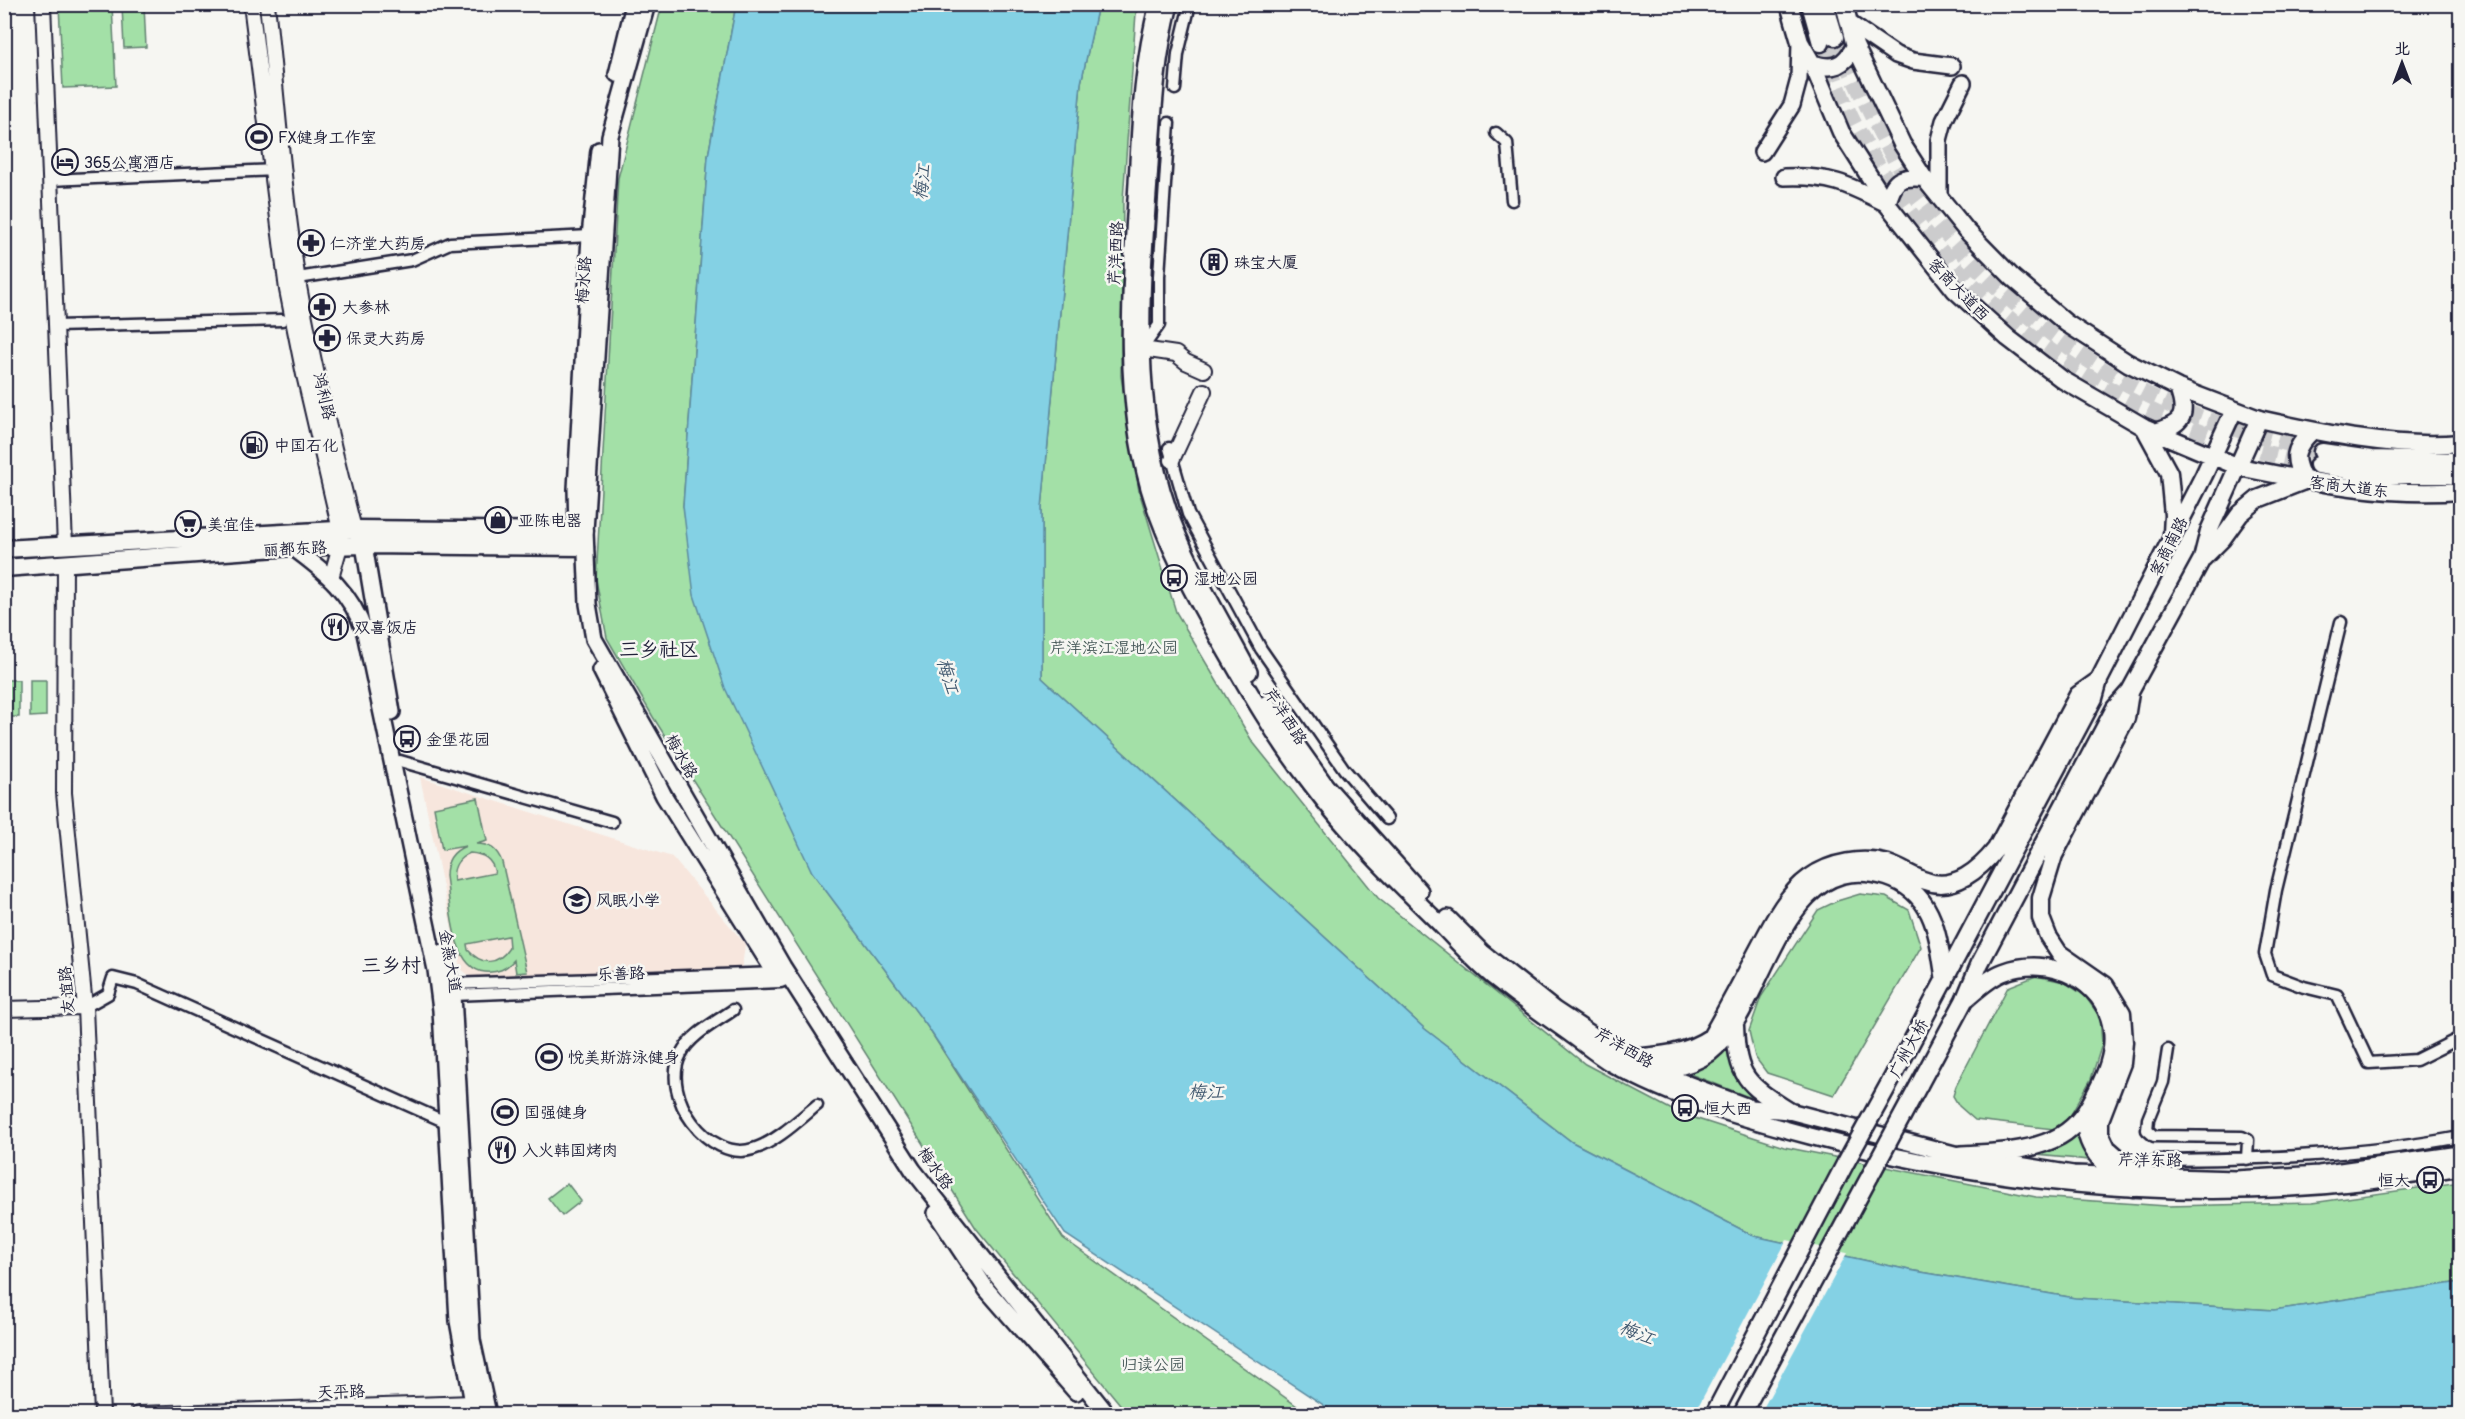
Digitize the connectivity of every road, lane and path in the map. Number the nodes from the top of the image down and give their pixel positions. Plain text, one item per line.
1 (43, 4) edge
2 (251, 4) edge
3 (267, 4) edge
4 (634, 4) edge
5 (647, 4) edge
6 (1158, 4) edge
7 (1170, 4) edge
8 (1190, 4) edge
9 (1789, 4) edge
10 (1810, 4) edge
11 (1825, 4) edge
12 (1844, 4) edge
13 (1849, 23) junction
14 (1800, 42) junction
15 (1855, 45) junction
16 (1812, 63) junction
17 (1952, 66) dead end
18 (1963, 83) dead end
19 (1175, 89) dead end
20 (1169, 123) dead end
21 (1496, 133) dead end
22 (1762, 152) dead end
23 (277, 170) junction
24 (1784, 177) dead end
25 (1924, 178) junction
26 (50, 180) junction
27 (1939, 196) junction
28 (1512, 200) dead end
29 (1887, 204) junction
30 (590, 236) junction
31 (298, 278) junction
32 (282, 320) dead end
33 (56, 326) junction
34 (1142, 349) junction
35 (1204, 370) dead end
36 (2178, 388) junction
37 (1204, 391) dead end
38 (2234, 410) junction
39 (2259, 419) junction
40 (2150, 429) junction
41 (2312, 431) junction
42 (2460, 443) edge
43 (1170, 454) joint
44 (2213, 457) junction
45 (2460, 461) edge
46 (2239, 467) junction
47 (2460, 475) edge
48 (2304, 481) junction
49 (2460, 491) edge
50 (345, 535) junction
51 (581, 539) junction
52 (2172, 540) junction
53 (364, 545) junction
54 (65, 546) junction
55 (292, 547) junction
56 (4, 549) edge
57 (2202, 559) junction
58 (65, 563) junction
59 (4, 568) edge
60 (331, 578) junction
61 (373, 598) junction
62 (354, 604) junction
63 (2341, 622) dead end
64 (2099, 680) junction
65 (2130, 691) junction
66 (400, 761) junction
67 (1387, 819) dead end
68 (612, 822) dead end
69 (782, 975) junction
70 (1944, 981) junction
71 (451, 989) junction
72 (1964, 1001) junction
73 (85, 1007) junction
74 (4, 1009) edge
75 (733, 1010) dead end
76 (1735, 1026) junction
77 (2460, 1038) edge
78 (2168, 1050) dead end
79 (1630, 1065) junction
80 (1653, 1071) junction
81 (817, 1105) dead end
82 (2088, 1110) junction
83 (1789, 1111) junction
84 (448, 1124) junction
85 (1843, 1126) joint
86 (2460, 1137) edge
87 (1868, 1152) joint
88 (1958, 1155) junction
89 (2460, 1155) edge
90 (2247, 1160) junction
91 (2460, 1167) edge
92 (2118, 1177) junction
93 (2136, 1183) junction
94 (474, 1409) edge
95 (102, 1414) edge
96 (138, 1414) edge
97 (488, 1414) edge
98 (1095, 1414) edge
99 (1107, 1414) edge
100 (1714, 1414) edge
101 (1742, 1414) edge

1 - 26 street
2 - 23 street, 鸿利路
3 - 23 street, 鸿利路
4 - 30 main road, 梅水路
5 - 51 main road, 梅水路
6 - 79 main road, 芹洋西路
7 - 34 main road, 芹洋西路
8 - 19 street
9 - 14 main road, 客商大道西
10 - 11 main road
12 - 13 main road
13 - 15 main road
13 - 17 main road
14 - 16 main road, 客商大道西
14 - 22 main road
15 - 16 main road
15 - 25 main road
16 - 29 main road, 客商大道西
18 - 27 main road
20 - 34 street
21 - 28 street
23 - 26 street
23 - 31 street, 鸿利路
23 - 50 street, 鸿利路
24 - 29 main road
25 - 27 main road
25 - 29 main road
26 - 33 street
27 - 36 main road
29 - 40 main road, 客商大道西
30 - 31 street
30 - 51 main road, 梅水路
31 - 50 street, 鸿利路
32 - 33 street
33 - 54 street
34 - 35 street
34 - 79 main road, 芹洋西路
36 - 38 main road
36 - 40 main road
37 - 43 street
38 - 39 main road
38 - 44 main road, 客商南路
39 - 41 main road
39 - 46 main road, 客商南路
40 - 44 main road, 客商大道西
40 - 52 main road
41 - 42 main road
41 - 48 main road
43 - 67 street
44 - 46 main road, 客商大道西
44 - 52 main road, 客商南路
45 - 47 main road
46 - 48 main road, 客商大道东
46 - 57 main road, 客商南路
48 - 49 main road, 客商大道东
48 - 57 main road
50 - 51 main road, 丽都东路
50 - 53 main road, 丽都东路
50 - 54 main road, 丽都东路
50 - 55 main road, 丽都东路
50 - 60 street, 鸿利路
51 - 53 main road, 丽都东路
51 - 69 main road, 梅水路
52 - 64 main road, 客商南路
53 - 61 main road, 金燕大道
54 - 56 main road, 丽都东路
55 - 58 main road, 丽都东路
55 - 60 main road, 金燕大道
57 - 65 main road, 客商南路
58 - 59 main road, 丽都东路
58 - 73 street, 友谊路
60 - 62 main road, 金燕大道
61 - 62 main road
61 - 66 main road, 金燕大道
62 - 84 main road, 金燕大道
63 - 77 street
64 - 70 main road, 广州大桥
64 - 79 main road
65 - 72 main road, 广州大桥
65 - 93 main road
66 - 68 street
66 - 71 main road, 金燕大道
69 - 71 street, 乐善路
69 - 98 main road, 梅水路
69 - 99 main road, 梅水路
70 - 76 main road
70 - 100 main road, 广州大桥, bridge
71 - 97 main road, 金燕大道
72 - 82 main road
72 - 101 main road, 广州大桥, bridge
73 - 74 street
73 - 84 street
73 - 95 street, 友谊路
75 - 81 street
76 - 80 main road
76 - 83 main road
78 - 90 street
79 - 80 main road
79 - 87 main road, 芹洋西路
80 - 83 main road, 芹洋西路
82 - 88 main road
82 - 92 main road
83 - 85 main road, 芹洋西路
84 - 94 main road, 金燕大道
85 - 88 main road, 芹洋东路
86 - 90 street
87 - 93 main road, 芹洋东路
88 - 92 main road, 芹洋东路
89 - 93 main road, 芹洋东路
90 - 93 street
91 - 93 main road, 芹洋东路
92 - 93 main road
94 - 96 street, 天平路

